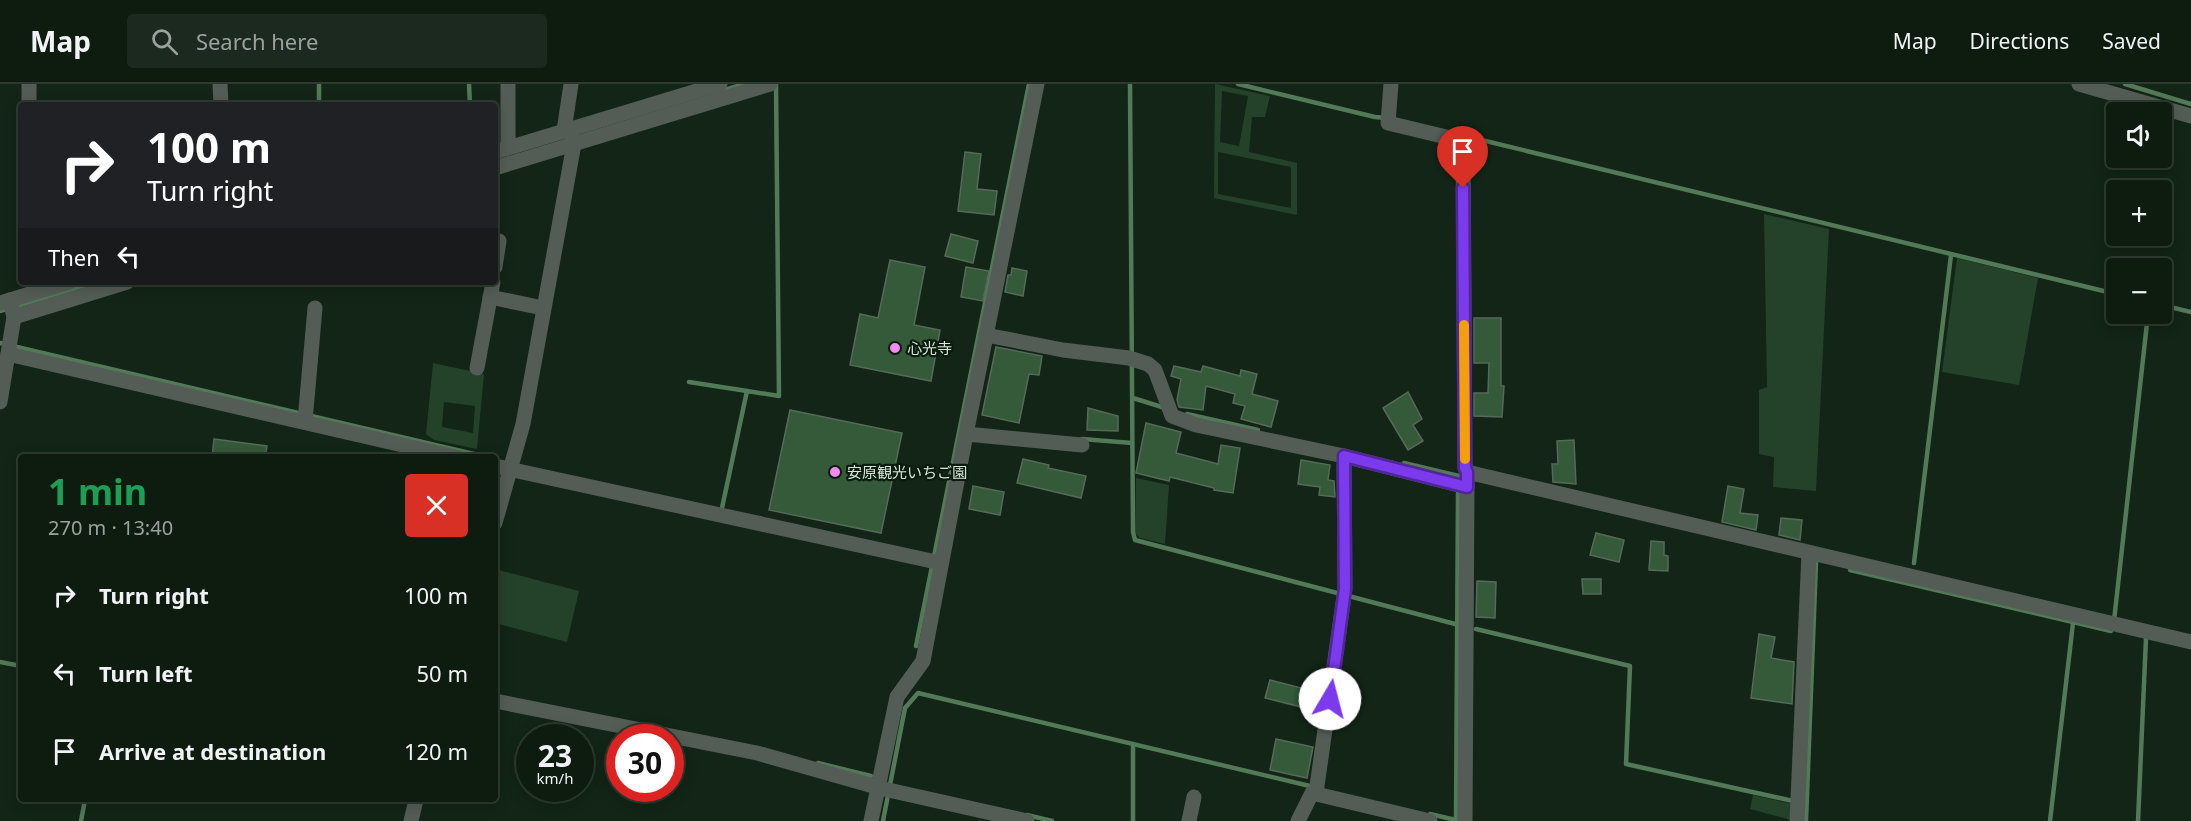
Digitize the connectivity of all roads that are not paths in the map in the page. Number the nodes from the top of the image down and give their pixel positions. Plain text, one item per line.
1 (28, 84) edge
2 (220, 84) edge
3 (508, 84) edge
4 (571, 84) edge
5 (720, 84) edge
6 (770, 84) edge
7 (1037, 84) edge
8 (1391, 84) edge
9 (2079, 84) edge
10 (28, 102) edge
11 (220, 102) edge
12 (2191, 116) edge
13 (573, 138) junction
14 (502, 150) edge
15 (498, 167) edge
16 (500, 241) dead end
17 (498, 251) edge
18 (48, 285) edge
19 (113, 285) edge
20 (28, 288) edge
21 (491, 289) edge
22 (10, 307) edge
23 (315, 308) dead end
24 (543, 308) junction
25 (986, 335) junction
26 (9, 348) junction
27 (477, 368) dead end
28 (0, 402) edge
29 (305, 421) junction
30 (966, 434) junction
31 (1082, 444) dead end
32 (442, 454) edge
33 (1344, 456) junction
34 (507, 465) edge
35 (1467, 479) junction
36 (498, 508) edge
37 (1808, 558) junction
38 (936, 561) junction
39 (2191, 642) edge
40 (498, 702) edge
41 (885, 789) junction
42 (1317, 789) junction
43 (1194, 797) dead end
44 (416, 802) edge
45 (1465, 819) edge
46 (411, 821) edge
47 (871, 821) edge
48 (1027, 821) edge
49 (1189, 821) edge
50 (1298, 821) edge
51 (1430, 821) edge
52 (1797, 821) edge

1 - 10 street
2 - 11 street
3 - 14 street
4 - 13 street
5 - 13 street
6 - 13 street
7 - 25 street
8 - 35 street
9 - 12 street
13 - 14 street
13 - 15 street
13 - 24 street
16 - 17 street
18 - 20 street
19 - 22 street
20 - 22 street
21 - 24 street
21 - 27 street
22 - 26 street
23 - 29 street
24 - 34 street
25 - 30 street
25 - 33 street
26 - 28 street
26 - 29 street
29 - 32 street
30 - 31 street
30 - 38 street
33 - 35 street
33 - 42 street
34 - 36 street
34 - 38 street
35 - 37 street
35 - 45 street
37 - 39 street
37 - 52 street
38 - 41 street
40 - 41 street
41 - 47 street
41 - 48 street
42 - 50 street
42 - 51 street
43 - 49 street
44 - 46 street

